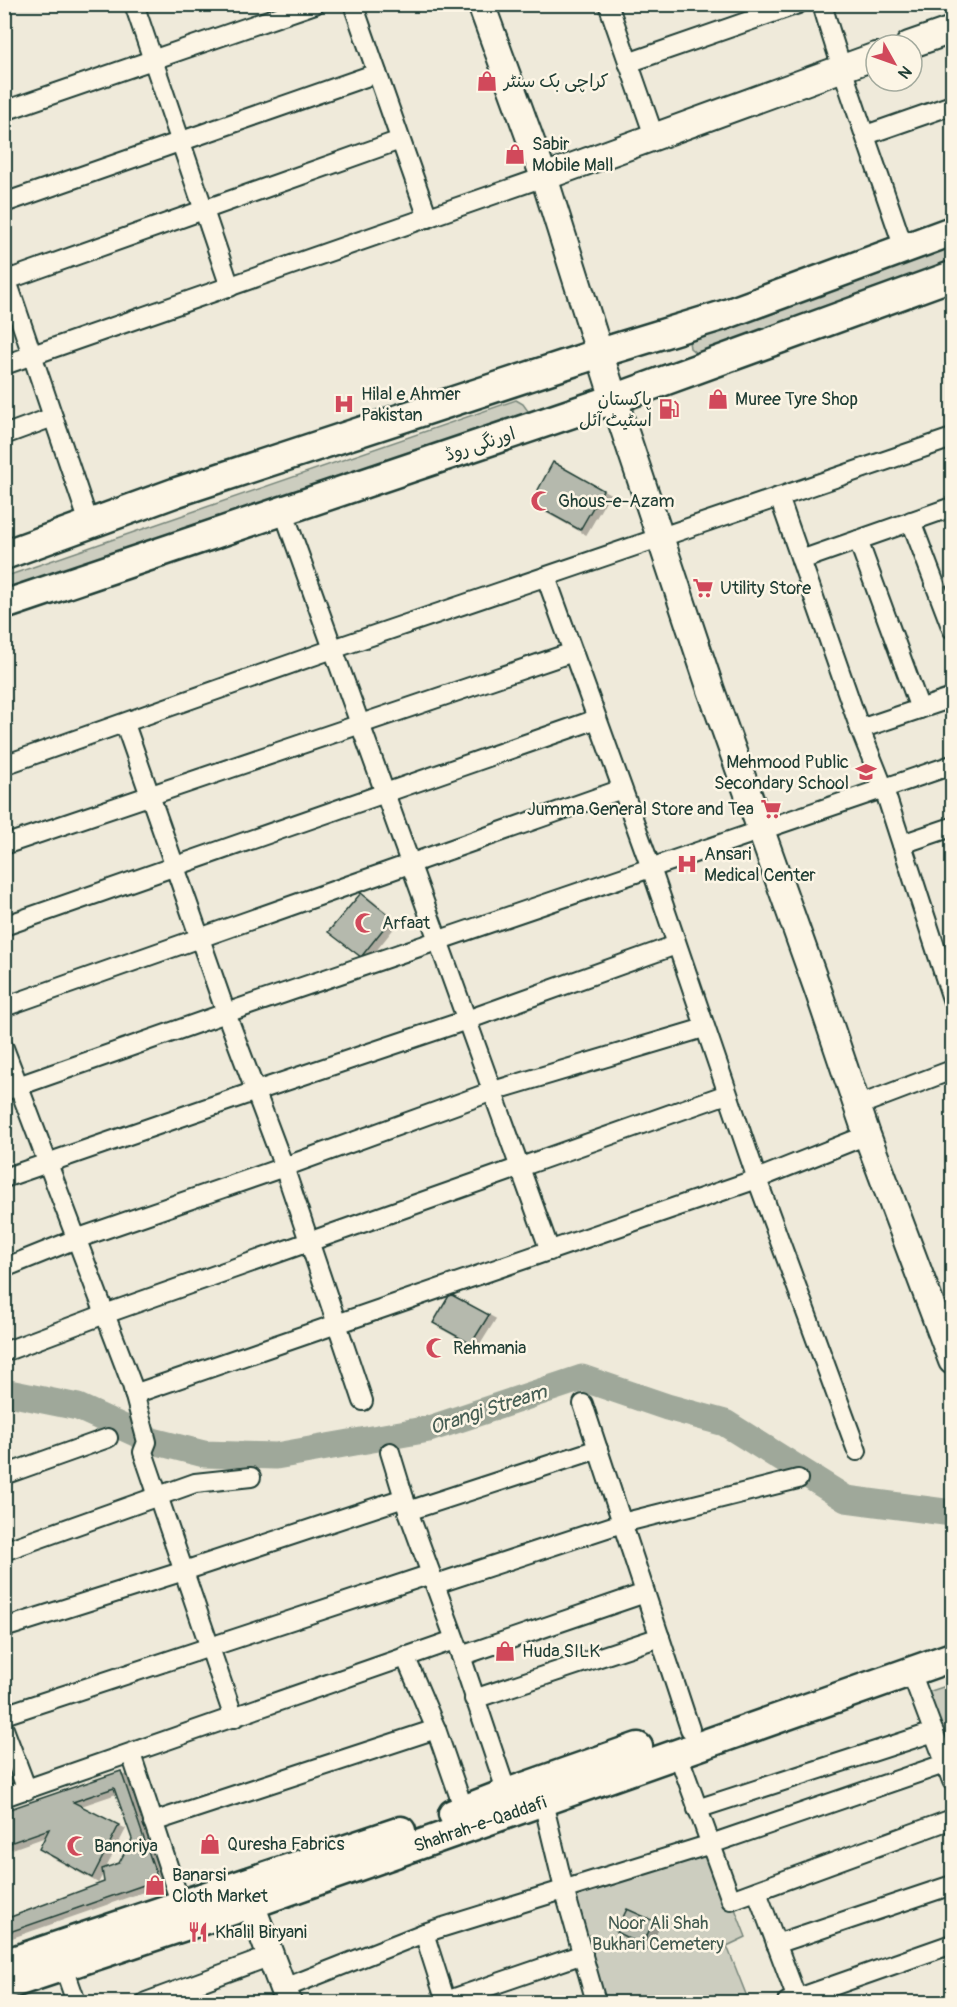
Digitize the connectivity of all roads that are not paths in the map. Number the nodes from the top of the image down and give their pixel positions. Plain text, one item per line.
1 (134, 4) edge
2 (315, 4) edge
3 (353, 4) edge
4 (481, 4) edge
5 (608, 4) edge
6 (798, 4) edge
7 (822, 4) edge
8 (952, 30) edge
9 (924, 40) edge
10 (153, 60) junction
11 (864, 60) edge
12 (628, 63) junction
13 (840, 68) junction
14 (377, 73) junction
15 (952, 105) edge
16 (4, 111) edge
17 (866, 135) junction
18 (654, 136) junction
19 (400, 140) junction
20 (181, 142) junction
21 (544, 177) junction
22 (4, 203) edge
23 (204, 210) junction
24 (428, 218) junction
25 (952, 231) edge
26 (904, 249) junction
27 (952, 276) edge
28 (5, 277) edge
29 (230, 287) junction
30 (600, 353) junction
31 (32, 355) junction
32 (4, 365) edge
33 (614, 399) junction
34 (53, 417) junction
35 (4, 435) edge
36 (952, 438) edge
37 (779, 497) junction
38 (952, 507) edge
39 (283, 510) junction
40 (912, 521) junction
41 (89, 523) junction
42 (661, 538) junction
43 (858, 540) junction
44 (4, 555) edge
45 (801, 560) junction
46 (546, 577) junction
47 (4, 605) edge
48 (952, 629) edge
49 (333, 649) junction
50 (573, 652) junction
51 (952, 698) edge
52 (920, 709) junction
53 (597, 719) junction
54 (125, 724) junction
55 (361, 724) junction
56 (860, 729) junction
57 (4, 765) edge
58 (952, 765) edge
59 (622, 789) junction
60 (884, 789) junction
61 (385, 793) junction
62 (150, 796) junction
63 (952, 827) edge
64 (761, 830) junction
65 (902, 844) junction
66 (4, 845) edge
67 (410, 864) junction
68 (175, 866) junction
69 (651, 868) junction
70 (4, 926) edge
71 (200, 938) junction
72 (438, 941) junction
73 (676, 945) junction
74 (946, 954) edge
75 (952, 999) edge
76 (4, 1007) edge
77 (226, 1013) junction
78 (467, 1020) junction
79 (704, 1028) junction
80 (4, 1048) edge
81 (952, 1070) edge
82 (11, 1089) edge
83 (256, 1091) junction
84 (493, 1092) junction
85 (727, 1094) junction
86 (857, 1106) junction
87 (867, 1135) junction
88 (48, 1162) junction
89 (285, 1167) junction
90 (520, 1167) junction
91 (4, 1178) edge
92 (757, 1179) junction
93 (76, 1239) junction
94 (309, 1241) junction
95 (550, 1251) junction
96 (4, 1268) edge
97 (105, 1314) junction
98 (338, 1324) junction
99 (4, 1352) edge
100 (952, 1361) edge
101 (133, 1390) junction
102 (363, 1401) dead end
103 (583, 1404) dead end
104 (108, 1438) dead end
105 (597, 1449) junction
106 (857, 1451) dead end
107 (390, 1452) dead end
108 (4, 1475) edge
109 (251, 1477) dead end
110 (798, 1479) dead end
111 (158, 1496) junction
112 (406, 1505) junction
113 (622, 1523) junction
114 (4, 1551) edge
115 (184, 1571) junction
116 (433, 1579) junction
117 (645, 1593) junction
118 (4, 1628) edge
119 (660, 1637) junction
120 (952, 1637) edge
121 (209, 1646) junction
122 (458, 1648) junction
123 (405, 1656) junction
124 (952, 1657) edge
125 (911, 1672) junction
126 (474, 1699) junction
127 (4, 1715) edge
128 (234, 1718) junction
129 (4, 1729) edge
130 (436, 1729) junction
131 (934, 1732) junction
132 (684, 1742) junction
133 (131, 1754) junction
134 (951, 1776) edge
135 (27, 1790) junction
136 (507, 1793) junction
137 (4, 1797) edge
138 (543, 1802) junction
139 (697, 1809) junction
140 (464, 1810) junction
141 (952, 1819) edge
142 (153, 1822) junction
143 (711, 1844) junction
144 (952, 1884) edge
145 (564, 1889) junction
146 (757, 1892) junction
147 (251, 1904) junction
148 (181, 1905) junction
149 (424, 1933) junction
150 (776, 1944) junction
151 (952, 1944) edge
152 (583, 1954) junction
153 (59, 1955) junction
154 (271, 1956) junction
155 (4, 1964) edge
156 (4, 1986) edge
157 (285, 1996) edge
158 (792, 2001) edge
159 (76, 2002) edge
160 (146, 2002) edge
161 (445, 2002) edge
162 (597, 2002) edge

1 - 10 street
2 - 10 street
3 - 14 street
4 - 21 main road
5 - 12 street
6 - 12 street
7 - 13 street
8 - 9 main road
10 - 16 street
10 - 20 street
11 - 13 main road
12 - 18 street
13 - 17 street
13 - 18 main road
14 - 19 street
14 - 20 street
15 - 17 street
17 - 26 street
18 - 21 main road
19 - 23 street
19 - 24 street
20 - 22 street
20 - 23 street
21 - 24 street
21 - 30 main road
23 - 28 street
23 - 29 street
24 - 29 street
25 - 26 main road
26 - 30 main road
27 - 33 main road, اورنگی روڈ
28 - 31 street
29 - 31 street
30 - 33 main road
30 - 41 main road
31 - 32 street
31 - 34 street
33 - 39 main road, اورنگی روڈ
33 - 42 main road
34 - 35 street
34 - 41 street
36 - 37 street
37 - 42 street
37 - 45 street
38 - 40 street
39 - 47 main road, اورنگی روڈ
39 - 49 street
40 - 43 street
40 - 48 street
41 - 44 main road
42 - 46 street
42 - 64 main road
43 - 45 street
43 - 52 street
45 - 56 street
46 - 49 street
46 - 50 street
49 - 54 street
49 - 55 street
50 - 53 street
50 - 55 street
51 - 52 street
52 - 56 street
53 - 59 street
53 - 61 street
54 - 57 street
54 - 62 street
55 - 61 street
55 - 62 street
56 - 60 street
58 - 60 street
59 - 67 street
59 - 69 street
60 - 64 street
60 - 65 street
61 - 67 street
61 - 68 street
62 - 66 street
62 - 68 street
63 - 65 street
64 - 69 street
64 - 86 main road
65 - 74 street
67 - 71 street
67 - 72 street
68 - 70 street
68 - 71 street
69 - 72 street
69 - 73 street
71 - 76 street
71 - 77 street
72 - 77 street
72 - 78 street
73 - 78 street
73 - 79 street
74 - 75 street
77 - 82 street
77 - 83 street
78 - 83 street
78 - 84 street
79 - 84 street
79 - 85 street
80 - 82 street
81 - 86 street
82 - 88 street
83 - 88 street
83 - 89 street
84 - 89 street
84 - 90 street
85 - 90 street
85 - 92 street
86 - 87 main road
87 - 92 street
87 - 100 main road
88 - 91 street
88 - 93 street
89 - 93 street
89 - 94 street
90 - 94 street
90 - 95 street
92 - 95 street
92 - 106 street
93 - 96 street
93 - 97 street
94 - 97 street
94 - 98 street
95 - 98 street
97 - 99 street
97 - 101 street
98 - 101 street
98 - 102 street
101 - 111 street
103 - 105 street
104 - 108 street
105 - 112 street
105 - 113 street
107 - 112 street
109 - 111 street
110 - 113 street
111 - 114 street
111 - 115 street
112 - 115 street
112 - 116 street
113 - 116 street
113 - 117 street
115 - 118 street
115 - 121 street
116 - 121 street
116 - 122 street
117 - 119 street
117 - 122 street
119 - 126 street
119 - 132 street
120 - 132 main road, Shahrah-e-Qaddafi
121 - 127 street
121 - 128 street
122 - 123 street
122 - 126 street
123 - 128 street
123 - 130 street
124 - 125 main road, Shahrah-e-Qaddafi
125 - 131 street
125 - 132 main road, Shahrah-e-Qaddafi
126 - 136 street
128 - 133 street
129 - 135 street
130 - 140 street
130 - 142 street
131 - 134 street
131 - 139 street
132 - 136 main road, Shahrah-e-Qaddafi
132 - 138 main road, Shahrah-e-Qaddafi
132 - 139 street
133 - 135 street
133 - 142 street
134 - 143 street
135 - 137 street
136 - 140 main road, Shahrah-e-Qaddafi
138 - 145 street
138 - 147 main road, Shahrah-e-Qaddafi
139 - 143 street
140 - 148 main road, Shahrah-e-Qaddafi
141 - 146 street
142 - 148 street
143 - 145 street
143 - 146 street
144 - 150 street
145 - 149 street
145 - 152 street
146 - 150 street
147 - 153 main road, Shahrah-e-Qaddafi
147 - 154 main road
148 - 153 main road, Shahrah-e-Qaddafi
149 - 157 street
149 - 161 street
150 - 158 street
151 - 158 street
152 - 161 street
152 - 162 street
153 - 155 main road, Shahrah-e-Qaddafi
153 - 156 main road, Shahrah-e-Qaddafi
153 - 159 street
154 - 157 main road
154 - 160 street

